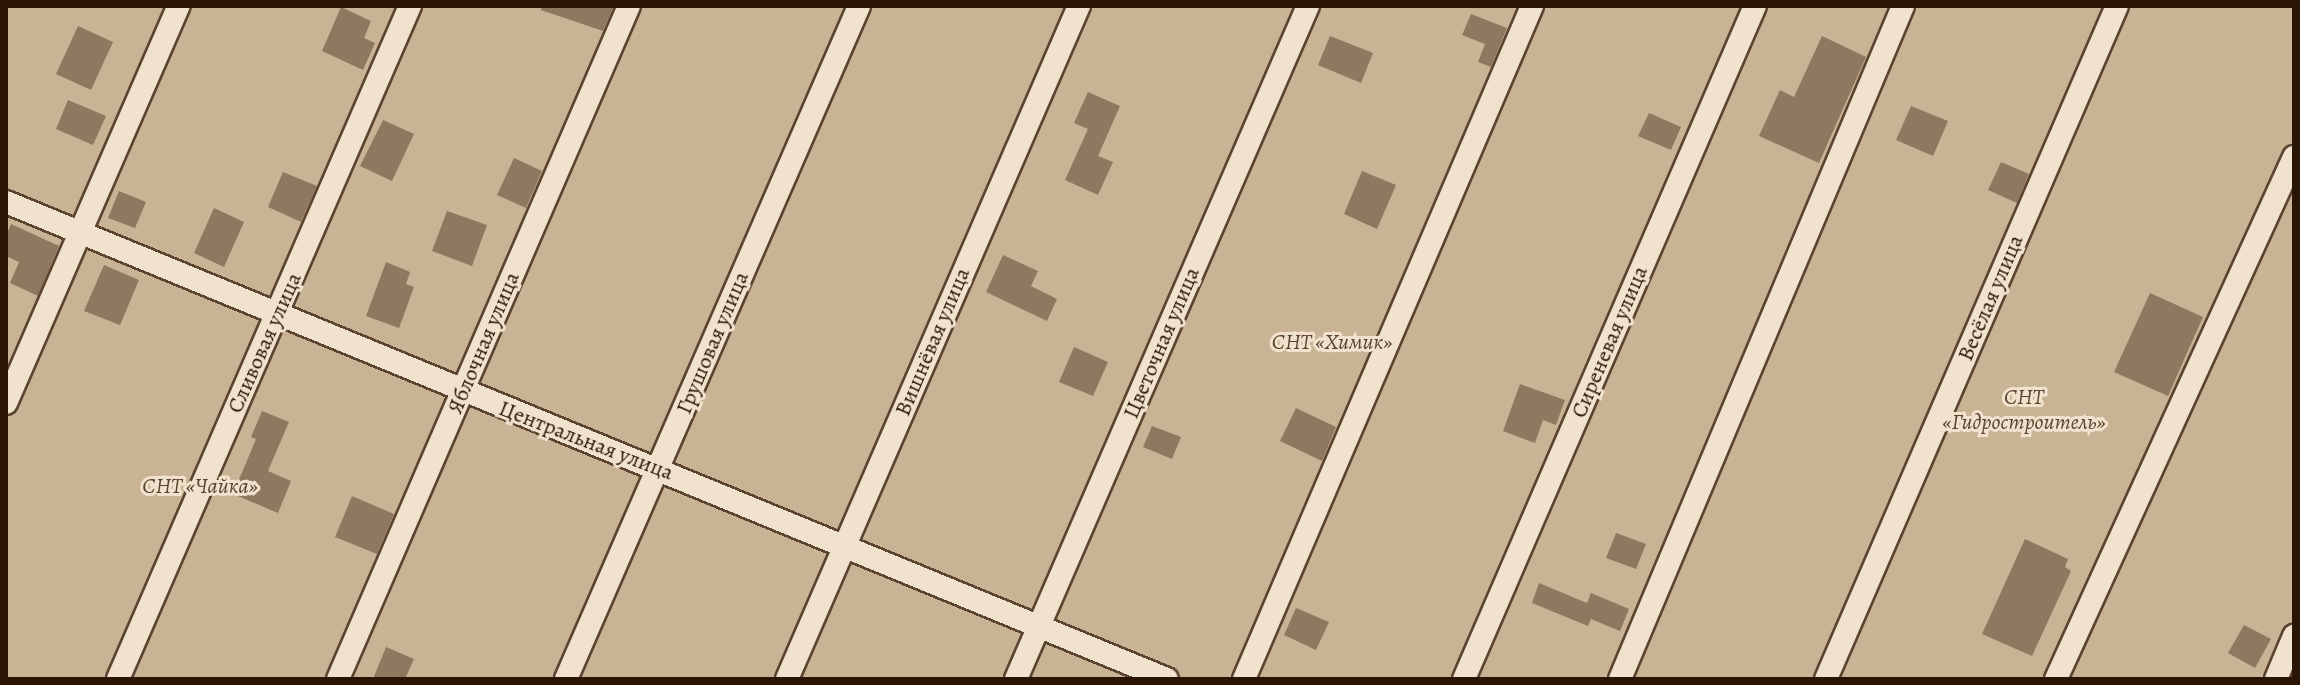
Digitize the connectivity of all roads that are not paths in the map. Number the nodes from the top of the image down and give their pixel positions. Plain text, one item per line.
1 (179, 6) edge
2 (410, 6) edge
3 (629, 6) edge
4 (859, 6) edge
5 (1079, 6) edge
6 (1308, 6) edge
7 (1532, 6) edge
8 (1755, 6) edge
9 (1903, 6) edge
10 (2117, 6) edge
11 (2294, 157) edge
12 (6, 202) edge
13 (80, 234) junction
14 (279, 312) junction
15 (462, 392) junction
16 (6, 403) edge
17 (658, 469) junction
18 (845, 547) junction
19 (1040, 625) junction
20 (2294, 636) edge
21 (118, 679) edge
22 (338, 679) edge
23 (566, 679) edge
24 (787, 679) edge
25 (1016, 679) edge
26 (1167, 679) edge
27 (1244, 679) edge
28 (1464, 679) edge
29 (1620, 679) edge
30 (1826, 679) edge
31 (2056, 679) edge
32 (2276, 679) edge

1 - 13 street
2 - 14 street, Сливовая улица
3 - 15 street, Яблочная улица
4 - 17 street, Грушовая улица
5 - 18 street, Вишнёвая улица
6 - 19 street, Цветочная улица
7 - 27 street
8 - 28 street, Сиреневая улица
9 - 29 street
10 - 30 street, Весёлая улица
11 - 31 street
12 - 13 street, Центральная улица
13 - 14 street, Центральная улица
13 - 16 street
14 - 15 street, Центральная улица
14 - 21 street, Сливовая улица
15 - 17 street, Центральная улица
15 - 22 street, Яблочная улица
17 - 18 street, Центральная улица
17 - 23 street, Грушовая улица
18 - 19 street, Центральная улица
18 - 24 street, Вишнёвая улица
19 - 25 street, Цветочная улица
19 - 26 street, Центральная улица
20 - 32 street

